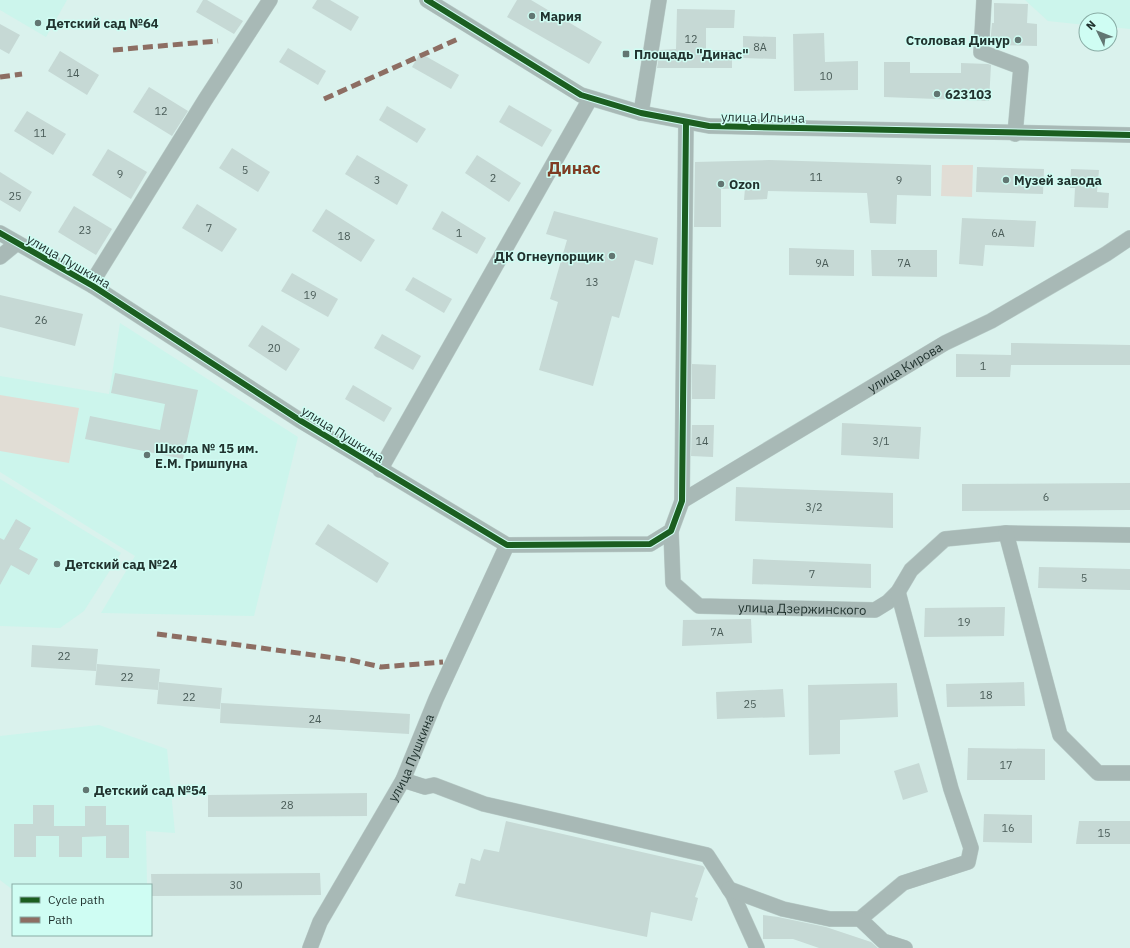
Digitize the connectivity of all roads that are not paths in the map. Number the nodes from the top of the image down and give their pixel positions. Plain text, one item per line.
1 (270, 0) edge
2 (427, 0) edge
3 (659, 0) edge
4 (984, 0) edge
5 (590, 99) junction
6 (641, 113) junction
7 (686, 122) junction
8 (1015, 134) junction
9 (1130, 135) edge
10 (0, 233) edge
11 (1130, 238) edge
12 (17, 243) junction
13 (0, 257) edge
14 (93, 286) junction
15 (380, 470) junction
16 (682, 501) junction
17 (671, 531) junction
18 (1006, 534) junction
19 (1130, 535) edge
20 (507, 545) junction
21 (898, 592) junction
22 (1130, 773) edge
23 (403, 780) junction
24 (729, 889) junction
25 (860, 919) junction
26 (311, 945) edge
27 (757, 948) edge
28 (905, 948) edge

1 - 14 street
2 - 5 street, улица Ильича
3 - 6 street
4 - 8 street
5 - 6 street, улица Ильича
5 - 15 street, улица Пушкина
6 - 7 street, улица Ильича
7 - 8 street, улица Ильича
7 - 16 street
8 - 9 street, улица Ильича
10 - 12 street, улица Пушкина
11 - 16 street, улица Кирова
12 - 13 street
12 - 14 street, улица Пушкина
14 - 15 street, улица Пушкина
15 - 20 street, улица Пушкина
16 - 17 street
17 - 20 street
17 - 21 street, улица Дзержинского
18 - 19 street, улица Дзержинского
18 - 21 street, улица Дзержинского
18 - 22 street
20 - 23 street, улица Пушкина
21 - 25 street
23 - 24 street
23 - 26 street, улица Пушкина
24 - 25 street
24 - 27 street
25 - 28 street

